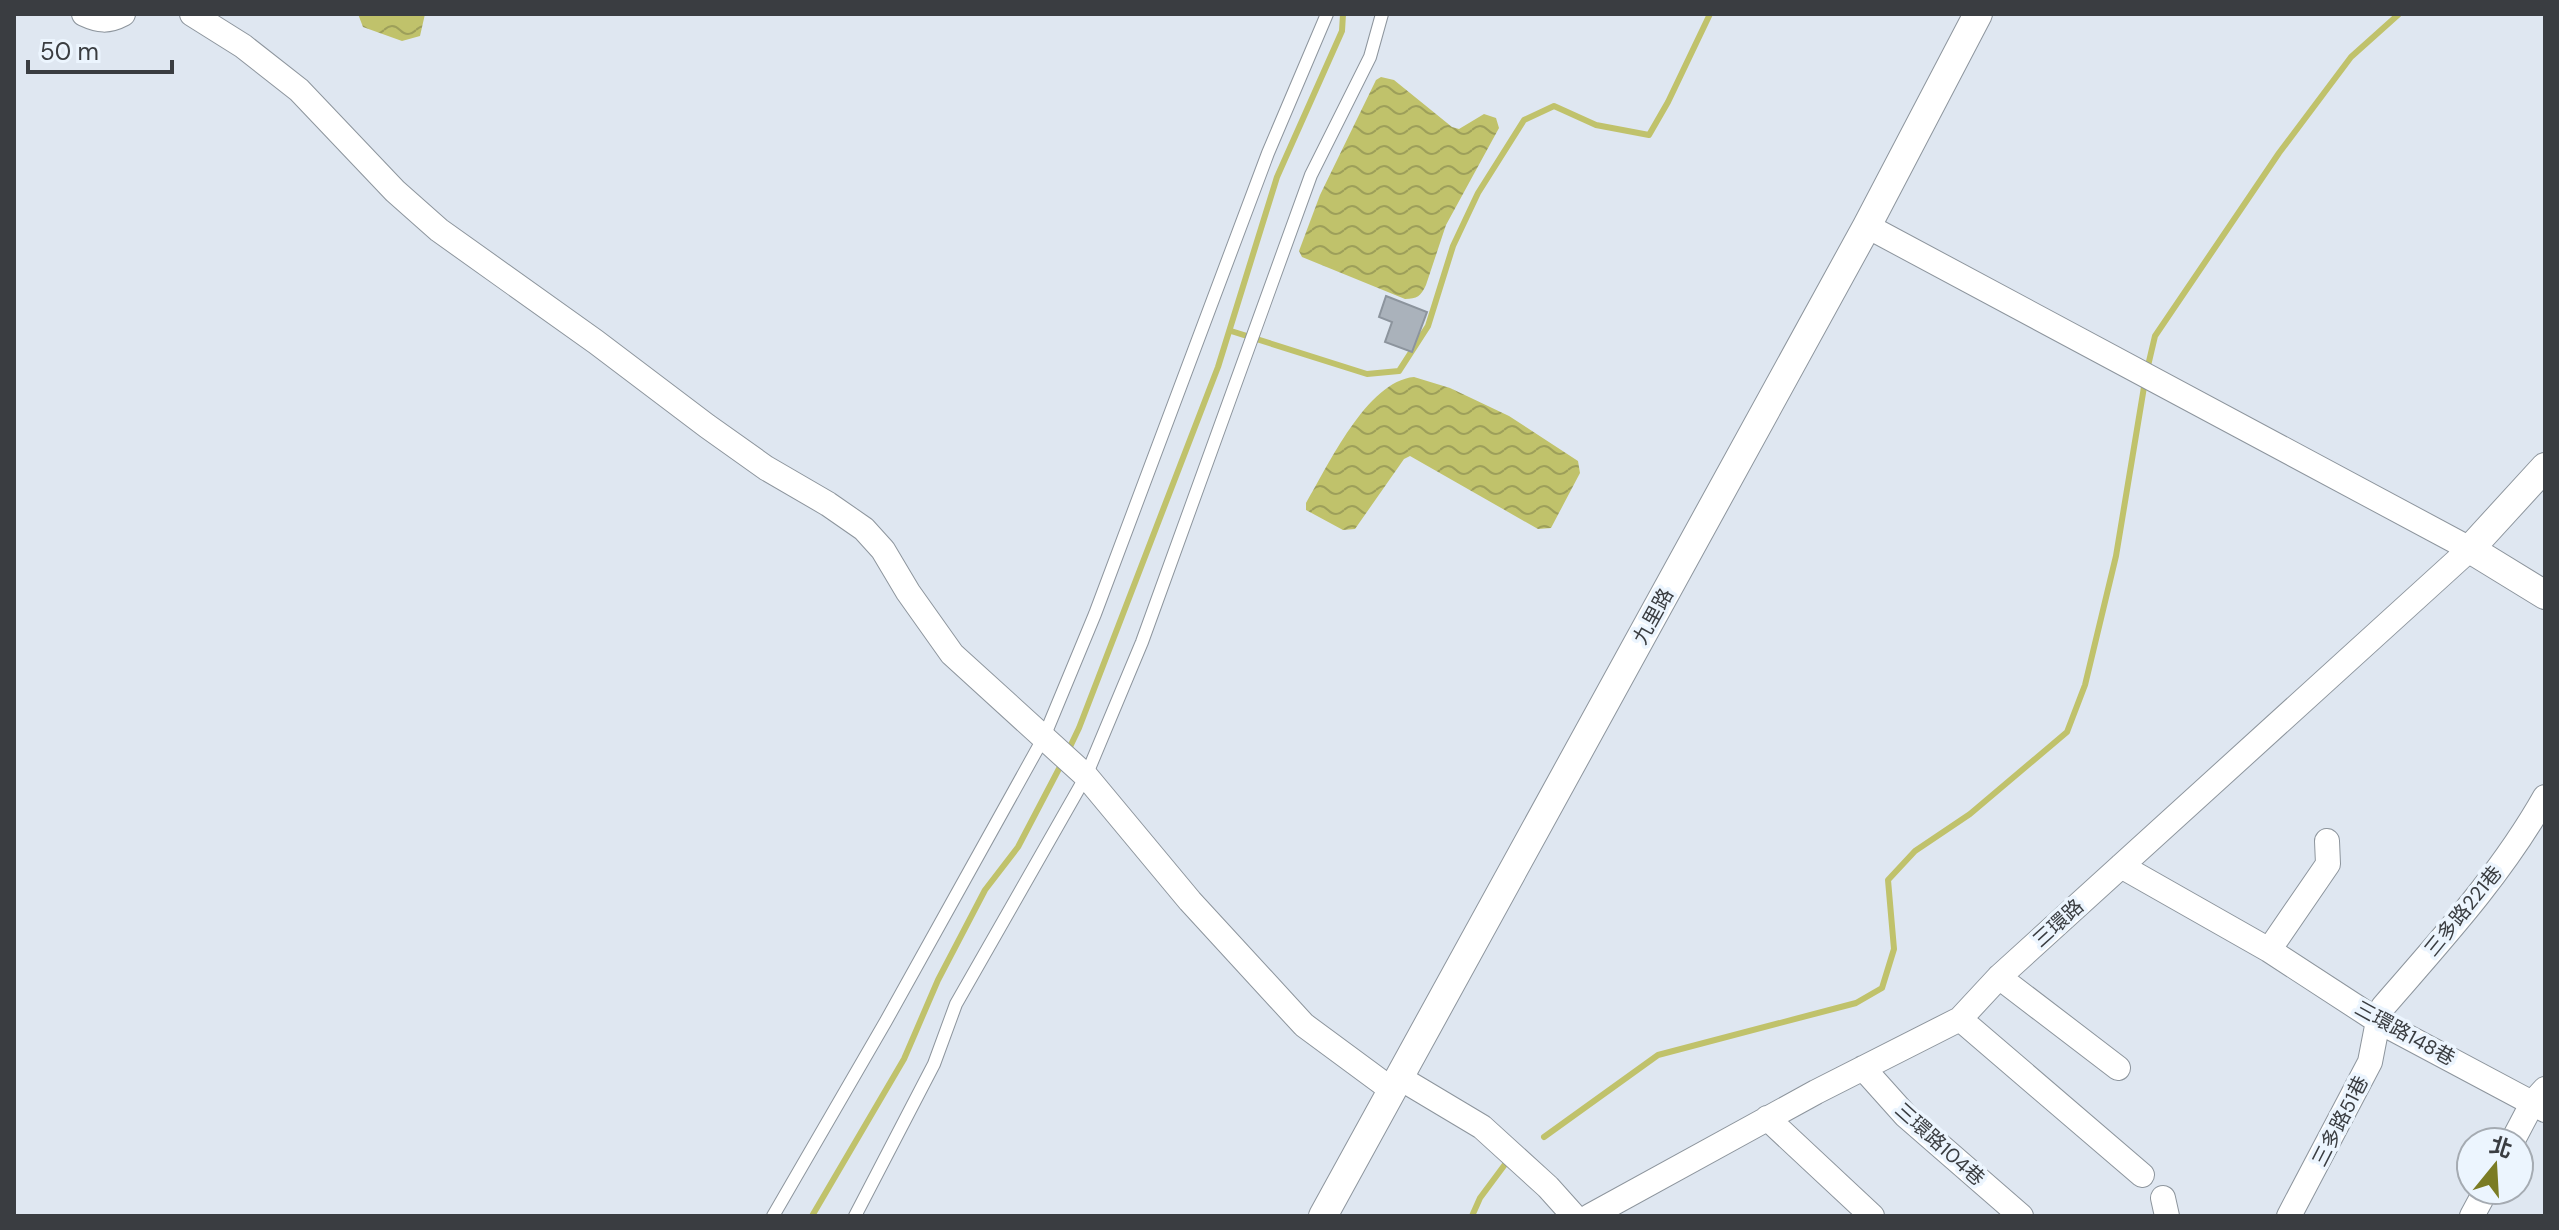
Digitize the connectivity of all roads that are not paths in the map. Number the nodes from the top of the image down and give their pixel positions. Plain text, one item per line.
1 (84, 14) edge
2 (123, 14) edge
3 (192, 14) edge
4 (1327, 14) edge
5 (1382, 14) edge
6 (1978, 14) edge
7 (1867, 226) junction
8 (2545, 467) edge
9 (2470, 549) junction
10 (2545, 595) edge
11 (1044, 737) junction
12 (1086, 776) junction
13 (2545, 797) edge
14 (2327, 841) dead end
15 (2121, 866) junction
16 (2269, 950) junction
17 (1999, 977) junction
18 (1960, 1019) junction
19 (2378, 1021) junction
20 (1863, 1068) junction
21 (2118, 1068) dead end
22 (1396, 1084) junction
23 (2541, 1100) edge
24 (1767, 1118) junction
25 (2523, 1126) edge
26 (2142, 1175) dead end
27 (773, 1216) edge
28 (855, 1216) edge
29 (1323, 1216) edge
30 (1574, 1216) edge
31 (1590, 1216) edge
32 (1872, 1216) edge
33 (2021, 1216) edge
34 (2289, 1216) edge

1 - 2 street
3 - 11 street
4 - 11 lane
5 - 12 lane
6 - 7 street, 九里路
7 - 9 street
7 - 22 street, 九里路
8 - 9 street
9 - 10 street
9 - 15 street, 三環路
11 - 12 street
11 - 27 lane
12 - 22 street
12 - 28 lane
13 - 19 street, 三多路221巷
14 - 16 street
15 - 16 street, 三環路148巷
15 - 17 street, 三環路
16 - 19 street, 三環路148巷
17 - 18 street, 三環路
17 - 21 street
18 - 20 street, 三環路
18 - 26 street
19 - 23 street, 三環路148巷
19 - 34 street, 三多路51巷
20 - 24 street, 三環路
20 - 33 street, 三環路104巷
22 - 29 street, 九里路
22 - 30 street
23 - 25 street
24 - 31 street, 三環路
24 - 32 street

